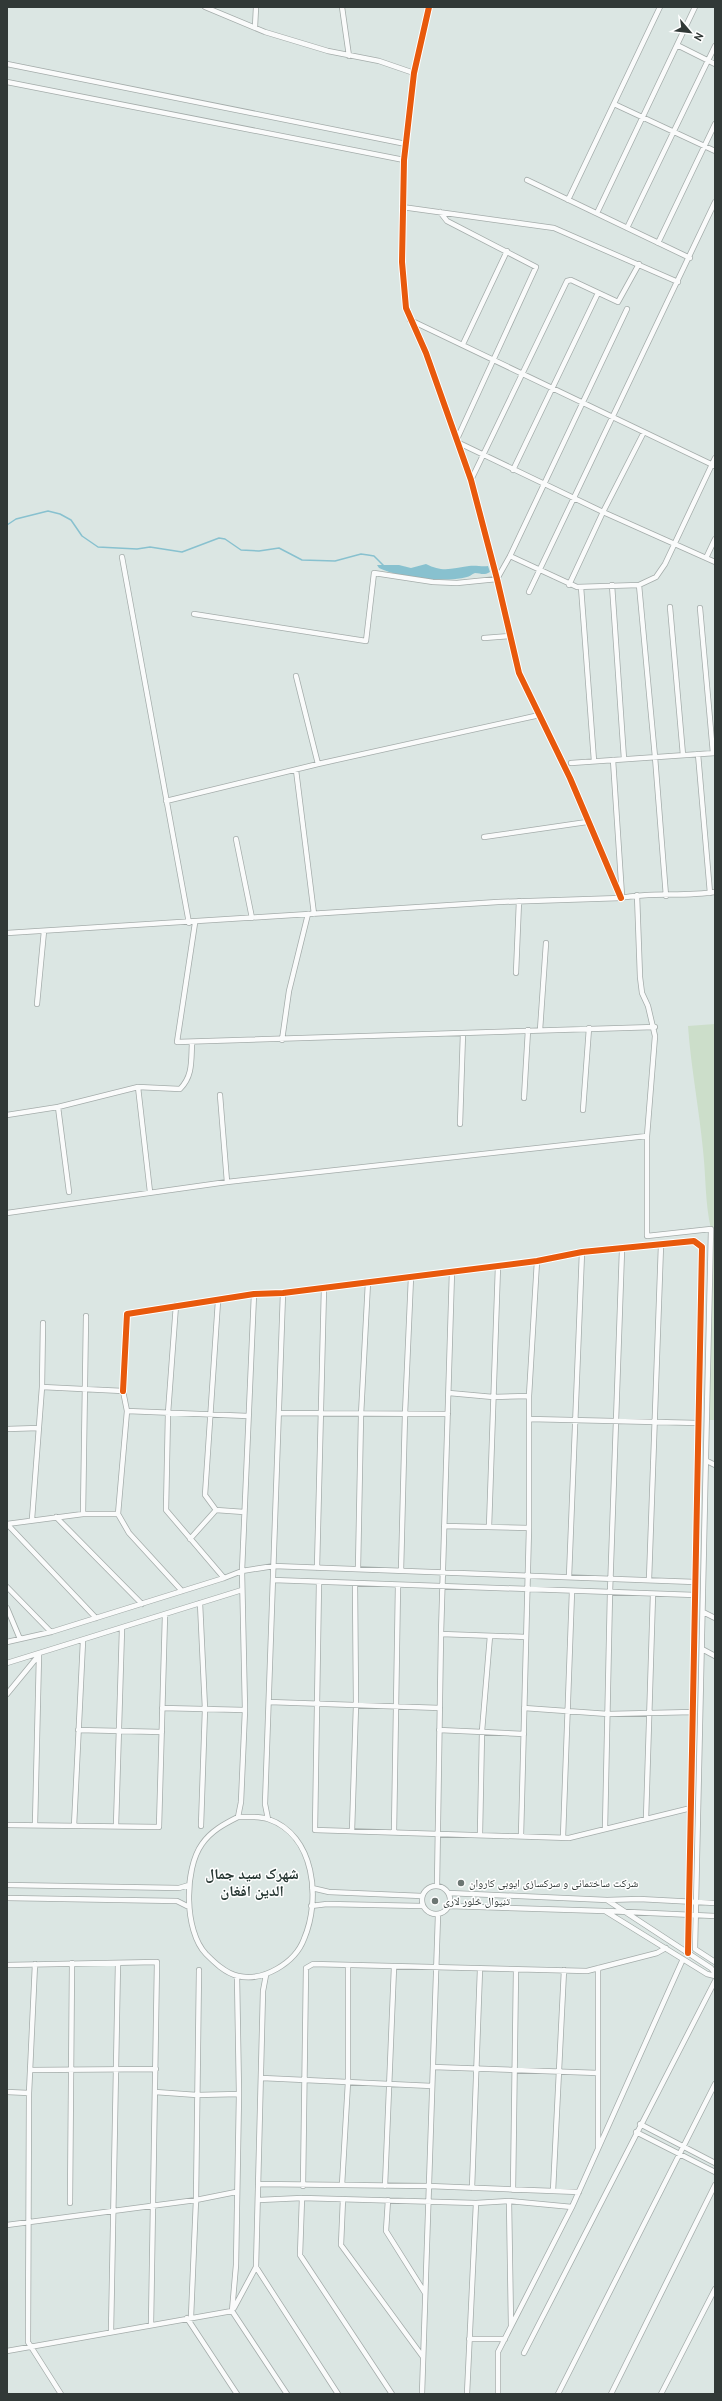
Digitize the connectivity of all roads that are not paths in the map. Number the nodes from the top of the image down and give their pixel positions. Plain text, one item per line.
1 (205, 7) edge
2 (256, 7) edge
3 (342, 7) edge
4 (429, 7) edge
5 (660, 7) edge
6 (695, 7) edge
7 (255, 27) junction
8 (677, 45) junction
9 (715, 46) edge
10 (349, 56) junction
11 (708, 61) junction
12 (7, 64) edge
13 (715, 64) edge
14 (414, 72) junction
15 (7, 82) edge
16 (614, 104) junction
17 (644, 117) junction
18 (715, 124) edge
19 (674, 132) junction
20 (406, 144) junction
21 (705, 146) junction
22 (715, 152) edge
23 (404, 160) junction
24 (527, 180) dead end
25 (568, 200) junction
26 (715, 202) edge
27 (402, 207) junction
28 (440, 212) junction
29 (597, 213) junction
30 (627, 228) junction
31 (658, 243) junction
32 (507, 251) junction
33 (690, 258) junction
34 (638, 264) junction
35 (678, 282) junction
36 (598, 293) junction
37 (627, 309) dead end
38 (410, 320) junction
39 (463, 344) junction
40 (493, 359) junction
41 (523, 374) junction
42 (553, 388) junction
43 (583, 403) junction
44 (612, 417) junction
45 (644, 432) junction
46 (458, 441) junction
47 (483, 455) junction
48 (715, 458) edge
49 (713, 466) edge
50 (513, 470) junction
51 (471, 480) junction
52 (545, 484) junction
53 (574, 499) junction
54 (603, 512) junction
55 (715, 539) edge
56 (675, 544) junction
57 (510, 556) junction
58 (122, 557) dead end
59 (706, 558) junction
60 (715, 562) edge
61 (540, 570) junction
62 (497, 578) junction
63 (569, 585) junction
64 (612, 585) junction
65 (639, 585) junction
66 (581, 588) junction
67 (529, 592) dead end
68 (670, 607) dead end
69 (700, 608) dead end
70 (194, 614) dead end
71 (511, 636) junction
72 (484, 638) dead end
73 (296, 676) dead end
74 (535, 716) dead end
75 (714, 753) edge
76 (698, 754) junction
77 (683, 755) junction
78 (655, 757) junction
79 (624, 759) junction
80 (613, 760) junction
81 (594, 761) junction
82 (571, 763) dead end
83 (318, 764) junction
84 (296, 770) junction
85 (166, 801) junction
86 (587, 822) junction
87 (484, 837) dead end
88 (236, 839) dead end
89 (712, 893) edge
90 (637, 895) junction
91 (666, 896) junction
92 (622, 898) junction
93 (519, 901) junction
94 (311, 914) junction
95 (252, 918) junction
96 (192, 923) junction
97 (44, 931) junction
98 (7, 933) edge
99 (546, 943) dead end
100 (516, 973) dead end
101 (37, 1004) dead end
102 (655, 1027) junction
103 (589, 1028) junction
104 (528, 1030) junction
105 (540, 1030) junction
106 (463, 1033) junction
107 (282, 1040) junction
108 (192, 1043) junction
109 (138, 1087) junction
110 (220, 1095) dead end
111 (524, 1098) dead end
112 (58, 1107) junction
113 (584, 1110) dead end
114 (7, 1115) edge
115 (460, 1124) dead end
116 (647, 1136) junction
117 (227, 1182) junction
118 (69, 1192) dead end
119 (150, 1192) junction
120 (7, 1213) edge
121 (661, 1245) junction
122 (622, 1250) junction
123 (582, 1252) junction
124 (537, 1261) junction
125 (498, 1266) junction
126 (452, 1272) junction
127 (411, 1277) junction
128 (368, 1282) junction
129 (324, 1288) junction
130 (283, 1293) junction
131 (254, 1294) junction
132 (218, 1301) junction
133 (176, 1305) junction
134 (86, 1316) dead end
135 (43, 1324) dead end
136 (42, 1387) junction
137 (84, 1391) junction
138 (123, 1391) junction
139 (449, 1393) junction
140 (529, 1396) junction
141 (493, 1397) junction
142 (127, 1411) junction
143 (168, 1413) junction
144 (279, 1413) junction
145 (322, 1413) junction
146 (405, 1414) junction
147 (448, 1414) junction
148 (209, 1415) junction
149 (361, 1415) junction
150 (248, 1416) junction
151 (574, 1418) junction
152 (529, 1419) junction
153 (616, 1422) junction
154 (655, 1423) junction
155 (698, 1423) junction
156 (39, 1428) junction
157 (7, 1429) edge
158 (707, 1461) junction
159 (715, 1465) edge
160 (216, 1510) junction
161 (244, 1512) junction
162 (83, 1514) junction
163 (118, 1514) junction
164 (56, 1517) junction
165 (32, 1520) junction
166 (7, 1524) edge
167 (444, 1526) junction
168 (489, 1527) junction
169 (529, 1528) junction
170 (190, 1539) junction
171 (274, 1566) junction
172 (317, 1568) junction
173 (358, 1570) junction
174 (242, 1571) junction
175 (401, 1571) junction
176 (443, 1573) junction
177 (528, 1576) junction
178 (569, 1577) junction
179 (224, 1578) junction
180 (612, 1579) junction
181 (273, 1580) junction
182 (649, 1580) junction
183 (319, 1582) junction
184 (695, 1582) junction
185 (356, 1583) junction
186 (398, 1585) junction
187 (443, 1586) junction
188 (7, 1587) edge
189 (527, 1589) junction
190 (242, 1590) junction
191 (182, 1591) junction
192 (572, 1591) junction
193 (610, 1592) junction
194 (653, 1594) junction
195 (695, 1595) junction
196 (200, 1603) junction
197 (142, 1604) junction
198 (7, 1608) edge
199 (703, 1612) junction
200 (165, 1616) junction
201 (96, 1618) junction
202 (715, 1618) edge
203 (122, 1629) junction
204 (51, 1632) junction
205 (441, 1634) junction
206 (490, 1636) junction
207 (526, 1637) junction
208 (20, 1639) junction
209 (83, 1641) junction
210 (7, 1642) edge
211 (702, 1649) junction
212 (39, 1655) junction
213 (715, 1656) edge
214 (7, 1663) edge
215 (7, 1694) edge
216 (269, 1702) junction
217 (316, 1704) junction
218 (356, 1705) junction
219 (396, 1707) junction
220 (162, 1708) junction
221 (440, 1708) junction
222 (524, 1708) junction
223 (205, 1709) junction
224 (245, 1710) junction
225 (568, 1711) junction
226 (650, 1712) junction
227 (693, 1712) junction
228 (608, 1714) junction
229 (78, 1730) junction
230 (439, 1730) junction
231 (119, 1731) junction
232 (162, 1732) junction
233 (482, 1732) junction
234 (524, 1734) junction
235 (691, 1808) junction
236 (238, 1817) junction
237 (268, 1819) junction
238 (646, 1819) junction
239 (7, 1825) edge
240 (36, 1825) junction
241 (74, 1826) junction
242 (116, 1826) junction
243 (201, 1826) dead end
244 (605, 1829) junction
245 (352, 1831) junction
246 (394, 1832) junction
247 (438, 1833) junction
248 (480, 1834) junction
249 (521, 1836) junction
250 (563, 1837) junction
251 (7, 1885) edge
252 (189, 1885) junction
253 (437, 1886) junction
254 (312, 1888) junction
255 (449, 1893) junction
256 (422, 1896) junction
257 (7, 1898) edge
258 (607, 1900) junction
259 (689, 1902) junction
260 (696, 1902) junction
261 (715, 1903) edge
262 (189, 1906) junction
263 (311, 1906) junction
264 (422, 1906) junction
265 (449, 1906) junction
266 (605, 1911) junction
267 (624, 1911) junction
268 (689, 1914) junction
269 (438, 1915) junction
270 (696, 1915) junction
271 (715, 1916) edge
272 (666, 1948) junction
273 (688, 1953) junction
274 (683, 1959) junction
275 (118, 1962) junction
276 (715, 1962) edge
277 (72, 1963) junction
278 (34, 1964) junction
279 (7, 1965) edge
280 (348, 1965) junction
281 (394, 1967) junction
282 (435, 1967) junction
283 (598, 1968) junction
284 (480, 1969) junction
285 (199, 1970) dead end
286 (516, 1970) junction
287 (564, 1970) junction
288 (266, 1975) junction
289 (715, 1975) edge
290 (237, 1976) junction
291 (715, 1981) edge
292 (433, 2067) junction
293 (156, 2069) junction
294 (475, 2069) junction
295 (30, 2070) junction
296 (71, 2070) junction
297 (115, 2070) junction
298 (516, 2070) junction
299 (558, 2072) junction
300 (598, 2073) junction
301 (262, 2078) junction
302 (306, 2081) junction
303 (348, 2082) junction
304 (389, 2084) junction
305 (715, 2084) edge
306 (432, 2086) junction
307 (7, 2092) edge
308 (155, 2092) junction
309 (29, 2093) junction
310 (239, 2094) junction
311 (197, 2095) junction
312 (640, 2124) junction
313 (636, 2132) junction
314 (683, 2146) junction
315 (598, 2150) junction
316 (679, 2153) junction
317 (715, 2163) edge
318 (715, 2172) edge
319 (258, 2184) junction
320 (342, 2185) junction
321 (715, 2185) edge
322 (303, 2186) junction
323 (385, 2186) junction
324 (429, 2186) junction
325 (472, 2188) junction
326 (513, 2190) junction
327 (553, 2191) junction
328 (236, 2192) junction
329 (579, 2192) junction
330 (302, 2198) junction
331 (343, 2199) junction
332 (196, 2200) junction
333 (259, 2200) junction
334 (388, 2200) junction
335 (428, 2201) junction
336 (509, 2201) junction
337 (70, 2203) dead end
338 (476, 2203) junction
339 (153, 2205) junction
340 (572, 2207) junction
341 (113, 2210) junction
342 (30, 2222) junction
343 (7, 2225) edge
344 (256, 2267) junction
345 (715, 2289) edge
346 (425, 2294) junction
347 (710, 2300) junction
348 (715, 2303) edge
349 (232, 2311) junction
350 (189, 2318) junction
351 (151, 2325) junction
352 (511, 2326) junction
353 (111, 2332) junction
354 (469, 2339) junction
355 (505, 2339) junction
356 (30, 2347) junction
357 (7, 2352) edge
358 (524, 2353) dead end
359 (423, 2358) junction
360 (61, 2394) edge
361 (237, 2394) edge
362 (287, 2394) edge
363 (338, 2394) edge
364 (392, 2394) edge
365 (422, 2394) edge
366 (467, 2394) edge
367 (498, 2394) edge
368 (558, 2394) edge
369 (611, 2394) edge
370 (661, 2394) edge

1 - 7 street
2 - 7 street
3 - 10 street
4 - 14 street
5 - 16 street
6 - 8 street
7 - 10 street
8 - 11 street
8 - 17 street
9 - 11 street
10 - 14 street
11 - 13 street
11 - 19 street
12 - 20 street
14 - 20 street
15 - 23 street
16 - 17 street
16 - 25 street
17 - 19 street
17 - 29 street
18 - 21 street
19 - 21 street
19 - 30 street
20 - 23 street
21 - 22 street
21 - 31 street
23 - 27 street
24 - 25 street
25 - 29 street
26 - 33 street
27 - 28 street
27 - 38 street
28 - 32 street
28 - 34 street
29 - 30 street
30 - 31 street
31 - 33 street
32 - 39 street
32 - 40 street
33 - 35 street
34 - 35 street
34 - 36 street
35 - 44 street
36 - 41 street
36 - 42 street
37 - 43 street
38 - 39 street
38 - 46 street
39 - 40 street
40 - 41 street
40 - 46 street
41 - 42 street
41 - 47 street
42 - 43 street
42 - 50 street
43 - 44 street
43 - 52 street
44 - 45 street
44 - 53 street
45 - 49 street
45 - 54 street
46 - 47 street
46 - 51 street
47 - 50 street
47 - 51 street
48 - 49 street
49 - 56 street
50 - 52 street
51 - 62 street
52 - 53 street
52 - 57 street
53 - 54 street
53 - 61 street
54 - 56 street
54 - 63 street
55 - 59 street
56 - 59 street
56 - 65 street
57 - 61 street
57 - 62 street
58 - 85 street
59 - 60 street
61 - 63 street
61 - 67 street
62 - 70 street
62 - 71 street
63 - 66 street
64 - 65 street
64 - 66 street
64 - 79 street
65 - 78 street
66 - 81 street
68 - 77 street
69 - 75 street
71 - 72 street
71 - 86 street
73 - 83 street
74 - 83 street
75 - 76 street
76 - 77 street
76 - 89 street
77 - 78 street
78 - 79 street
78 - 91 street
79 - 80 street
80 - 81 street
80 - 92 street
81 - 82 street
83 - 84 street
84 - 85 street
84 - 94 street
85 - 96 street
86 - 87 street
86 - 92 street
88 - 95 street
89 - 91 street
90 - 91 street
90 - 92 street
90 - 102 street
92 - 93 street
93 - 94 street
93 - 100 street
94 - 95 street
94 - 107 street
95 - 96 street
96 - 97 street
96 - 108 street
97 - 98 street
97 - 101 street
99 - 105 street
102 - 103 street
102 - 116 street
103 - 105 street
103 - 113 street
104 - 105 street
104 - 106 street
104 - 111 street
106 - 107 street
106 - 115 street
107 - 108 street
108 - 109 street
109 - 112 street
109 - 119 street
110 - 117 street
112 - 114 street
112 - 118 street
116 - 117 street
116 - 158 street
117 - 119 street
119 - 120 street
121 - 122 street
121 - 154 street
121 - 155 street
122 - 123 street
122 - 153 street
123 - 124 street
123 - 151 street
124 - 125 street
124 - 140 street
125 - 126 street
125 - 141 street
126 - 127 street
126 - 139 street
127 - 128 street
127 - 146 street
128 - 129 street
128 - 149 street
129 - 130 street
129 - 145 street
130 - 131 street
130 - 144 street
131 - 132 street
131 - 150 street
132 - 133 street
132 - 148 street
133 - 138 street
133 - 143 street
134 - 137 street
135 - 136 street
136 - 137 street
136 - 156 street
137 - 138 street
137 - 162 street
138 - 142 street
139 - 141 street
139 - 147 street
140 - 141 street
140 - 152 street
141 - 168 street
142 - 143 street
142 - 163 street
143 - 148 street
143 - 170 street
144 - 145 street
144 - 171 street
145 - 149 street
145 - 172 street
146 - 147 street
146 - 149 street
146 - 175 street
147 - 167 street
148 - 150 street
148 - 160 street
149 - 173 street
150 - 161 street
151 - 152 street
151 - 153 street
151 - 178 street
152 - 169 street
153 - 154 street
153 - 180 street
154 - 155 street
154 - 182 street
155 - 184 street
156 - 157 street
156 - 165 street
158 - 159 street
158 - 199 street
160 - 161 street
160 - 170 street
161 - 174 street
162 - 163 street
162 - 164 street
163 - 191 street
164 - 165 street
164 - 197 street
165 - 166 street
166 - 201 street
167 - 168 street
167 - 176 street
168 - 169 street
169 - 177 street
170 - 179 street
171 - 172 street
171 - 174 street
171 - 181 street
172 - 173 street
173 - 175 street
174 - 179 street
174 - 190 street
175 - 176 street
176 - 177 street
176 - 187 street
177 - 178 street
177 - 189 street
178 - 180 street
179 - 191 street
180 - 182 street
180 - 193 street
181 - 183 street
181 - 216 street
182 - 184 street
183 - 185 street
183 - 217 street
184 - 195 street
185 - 186 street
185 - 218 street
186 - 187 street
186 - 219 street
187 - 189 street
187 - 205 street
188 - 204 street
189 - 192 street
189 - 207 street
190 - 196 street
190 - 224 street
191 - 197 street
192 - 193 street
192 - 225 street
193 - 194 street
193 - 228 street
194 - 195 street
194 - 226 street
195 - 227 street
196 - 200 street
196 - 223 street
197 - 201 street
198 - 208 street
199 - 202 street
199 - 211 street
200 - 203 street
200 - 220 street
201 - 204 street
203 - 209 street
203 - 231 street
204 - 208 street
205 - 206 street
205 - 221 street
206 - 207 street
206 - 233 street
207 - 222 street
208 - 210 street
209 - 212 street
209 - 229 street
211 - 213 street
211 - 260 street
212 - 214 street
212 - 215 street
212 - 240 street
216 - 217 street
216 - 237 street
217 - 218 street
217 - 245 street
218 - 219 street
218 - 245 street
219 - 221 street
219 - 246 street
220 - 223 street
220 - 232 street
221 - 230 street
222 - 225 street
222 - 234 street
223 - 224 street
223 - 243 street
224 - 236 street
225 - 228 street
225 - 250 street
226 - 227 street
226 - 228 street
226 - 238 street
227 - 235 street
228 - 244 street
229 - 231 street
229 - 241 street
230 - 233 street
230 - 247 street
231 - 232 street
231 - 242 street
232 - 242 street
233 - 234 street
233 - 248 street
234 - 249 street
235 - 238 street
235 - 259 street
236 - 237 street
236 - 252 street
237 - 254 street
238 - 244 street
239 - 240 street
240 - 241 street
241 - 242 street
244 - 250 street
245 - 246 street
246 - 247 street
247 - 248 street
247 - 253 street
248 - 249 street
249 - 250 street
251 - 252 street
252 - 262 street
253 - 255 street
253 - 256 street
254 - 256 street
254 - 263 street
255 - 258 street
255 - 265 street
256 - 264 street
257 - 262 street
258 - 259 street
258 - 267 street
259 - 260 street
259 - 268 street
260 - 261 street
260 - 270 street
262 - 290 street
263 - 264 street
263 - 288 street
264 - 269 street
265 - 266 street
265 - 269 street
266 - 267 street
266 - 272 street
267 - 268 street
267 - 273 street
268 - 270 street
268 - 273 street
269 - 282 street
270 - 271 street
270 - 276 street
272 - 274 street
272 - 283 street
273 - 289 street
274 - 289 street
274 - 315 street
275 - 277 street
275 - 293 street
275 - 297 street
277 - 278 street
277 - 296 street
278 - 279 street
278 - 295 street
280 - 281 street
280 - 302 street
280 - 303 street
281 - 282 street
281 - 304 street
282 - 284 street
282 - 292 street
283 - 287 street
283 - 300 street
284 - 286 street
284 - 294 street
285 - 311 street
286 - 287 street
286 - 298 street
287 - 299 street
288 - 290 street
288 - 301 street
290 - 310 street
291 - 312 street
292 - 294 street
292 - 306 street
293 - 297 street
293 - 308 street
294 - 298 street
294 - 325 street
295 - 296 street
295 - 309 street
296 - 297 street
296 - 337 street
297 - 341 street
298 - 299 street
298 - 326 street
299 - 300 street
299 - 327 street
300 - 315 street
301 - 302 street
301 - 319 street
302 - 303 street
302 - 322 street
303 - 304 street
303 - 320 street
304 - 306 street
304 - 323 street
305 - 314 street
306 - 324 street
307 - 309 street
308 - 311 street
308 - 339 street
309 - 342 street
310 - 311 street
310 - 328 street
311 - 332 street
312 - 313 street
312 - 314 street
313 - 316 street
313 - 358 street
314 - 316 street
314 - 317 street
315 - 329 street
316 - 318 street
316 - 368 street
319 - 322 street
319 - 333 street
320 - 322 street
320 - 323 street
321 - 369 street
323 - 324 street
324 - 325 street
324 - 335 street
325 - 326 street
326 - 327 street
327 - 329 street
328 - 332 street
328 - 349 street
329 - 340 street
330 - 331 street
330 - 333 street
330 - 364 street
331 - 334 street
331 - 359 street
332 - 339 street
332 - 350 street
333 - 344 street
334 - 335 street
334 - 346 street
335 - 338 street
335 - 346 street
336 - 338 street
336 - 340 street
336 - 352 street
338 - 354 street
339 - 341 street
339 - 351 street
340 - 352 street
341 - 342 street
341 - 353 street
342 - 343 street
342 - 356 street
344 - 349 street
344 - 363 street
345 - 347 street
346 - 359 street
347 - 348 street
347 - 370 street
349 - 350 street
349 - 362 street
350 - 351 street
350 - 361 street
351 - 353 street
352 - 355 street
353 - 356 street
354 - 355 street
354 - 366 street
355 - 367 street
356 - 357 street
356 - 360 street
359 - 365 street

